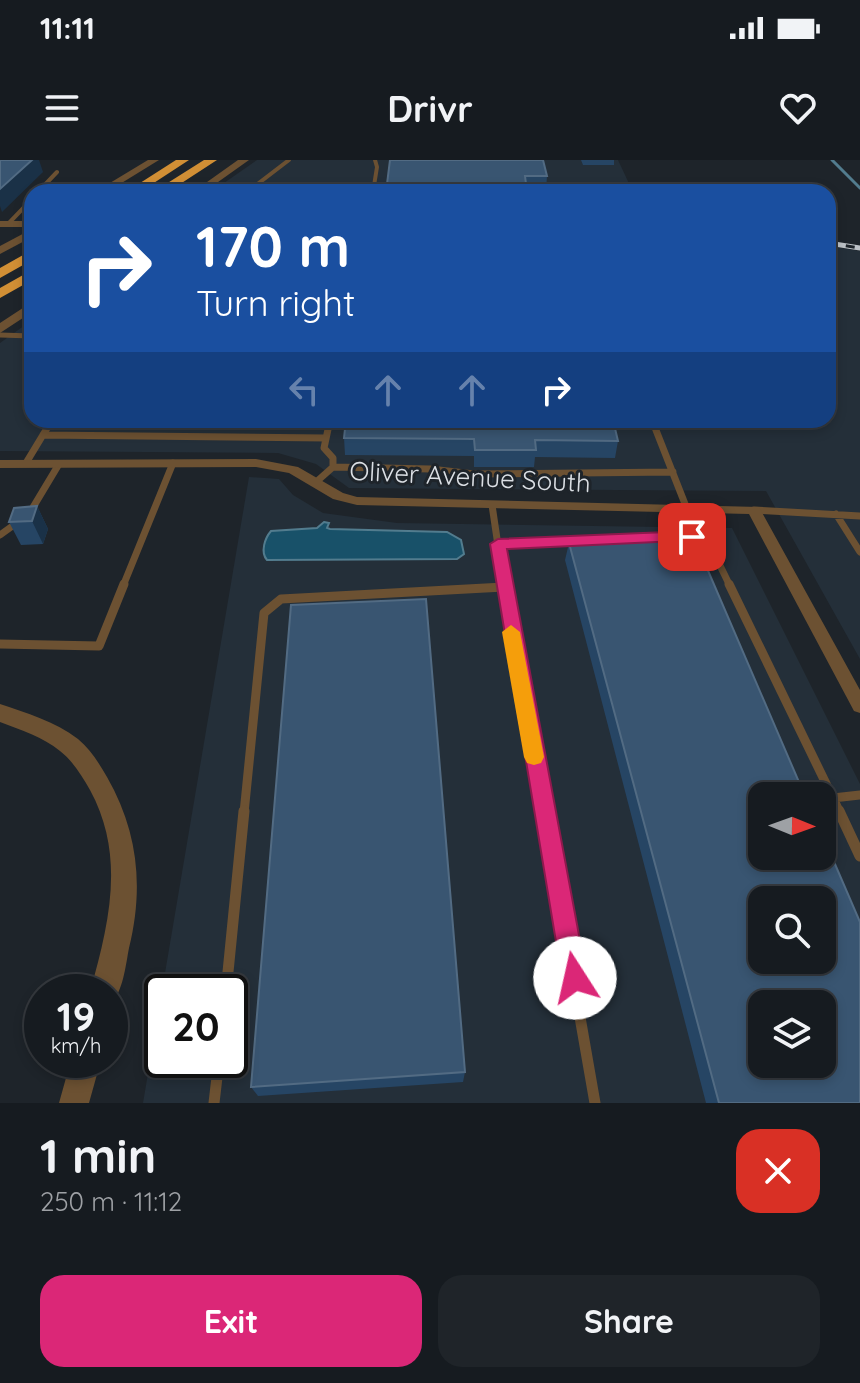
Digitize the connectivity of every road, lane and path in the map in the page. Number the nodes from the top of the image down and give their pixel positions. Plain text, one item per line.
1 (154, 160) edge
2 (184, 160) edge
3 (212, 160) edge
4 (244, 160) edge
5 (289, 160) edge
6 (375, 160) edge
7 (57, 172) dead end
8 (46, 184) edge
9 (114, 184) edge
10 (145, 184) edge
11 (174, 184) edge
12 (210, 184) edge
13 (258, 184) edge
14 (374, 184) edge
15 (24, 206) edge
16 (4, 224) edge
17 (24, 237) edge
18 (0, 251) edge
19 (24, 259) edge
20 (0, 274) edge
21 (24, 279) edge
22 (0, 294) edge
23 (24, 312) edge
24 (0, 332) edge
25 (24, 335) edge
26 (47, 428) edge
27 (328, 428) edge
28 (655, 428) edge
29 (43, 435) junction
30 (326, 438) junction
31 (26, 463) junction
32 (173, 463) junction
33 (0, 464) edge
34 (59, 464) junction
35 (333, 467) junction
36 (673, 472) junction
37 (315, 483) junction
38 (492, 505) junction
39 (687, 509) junction
40 (754, 510) junction
41 (836, 514) junction
42 (860, 516) edge
43 (0, 535) edge
44 (498, 544) junction
45 (860, 552) edge
46 (504, 587) junction
47 (0, 644) edge
48 (860, 706) edge
49 (0, 713) edge
50 (825, 782) edge
51 (860, 795) edge
52 (836, 798) edge
53 (836, 804) edge
54 (860, 856) edge
55 (109, 974) edge
56 (228, 974) edge
57 (81, 1078) edge
58 (217, 1078) edge
59 (74, 1103) edge
60 (214, 1103) edge
61 (595, 1103) edge

1 - 9 street
2 - 10 highway
3 - 11 highway
4 - 12 street
5 - 13 lane
6 - 14 lane
7 - 8 lane
15 - 16 lane
17 - 18 street
19 - 20 highway
21 - 22 highway
23 - 24 street
24 - 25 lane
26 - 29 lane
27 - 30 lane
28 - 36 lane
29 - 30 lane
29 - 31 lane
30 - 35 lane
31 - 33 street, Oliver Avenue South
31 - 34 street, Oliver Avenue South
32 - 34 street, Oliver Avenue South
32 - 37 street, Oliver Avenue South
32 - 47 lane
34 - 43 lane
35 - 36 lane
35 - 37 lane
36 - 39 lane
37 - 38 street, Oliver Avenue South
38 - 39 street, Oliver Avenue South
38 - 44 lane
39 - 40 street, Oliver Avenue South
40 - 41 lane
40 - 48 street
41 - 42 lane
41 - 45 lane
44 - 46 lane
44 - 50 lane
46 - 56 lane
46 - 61 lane
49 - 55 street
51 - 52 lane
53 - 54 lane
57 - 59 street
58 - 60 lane

